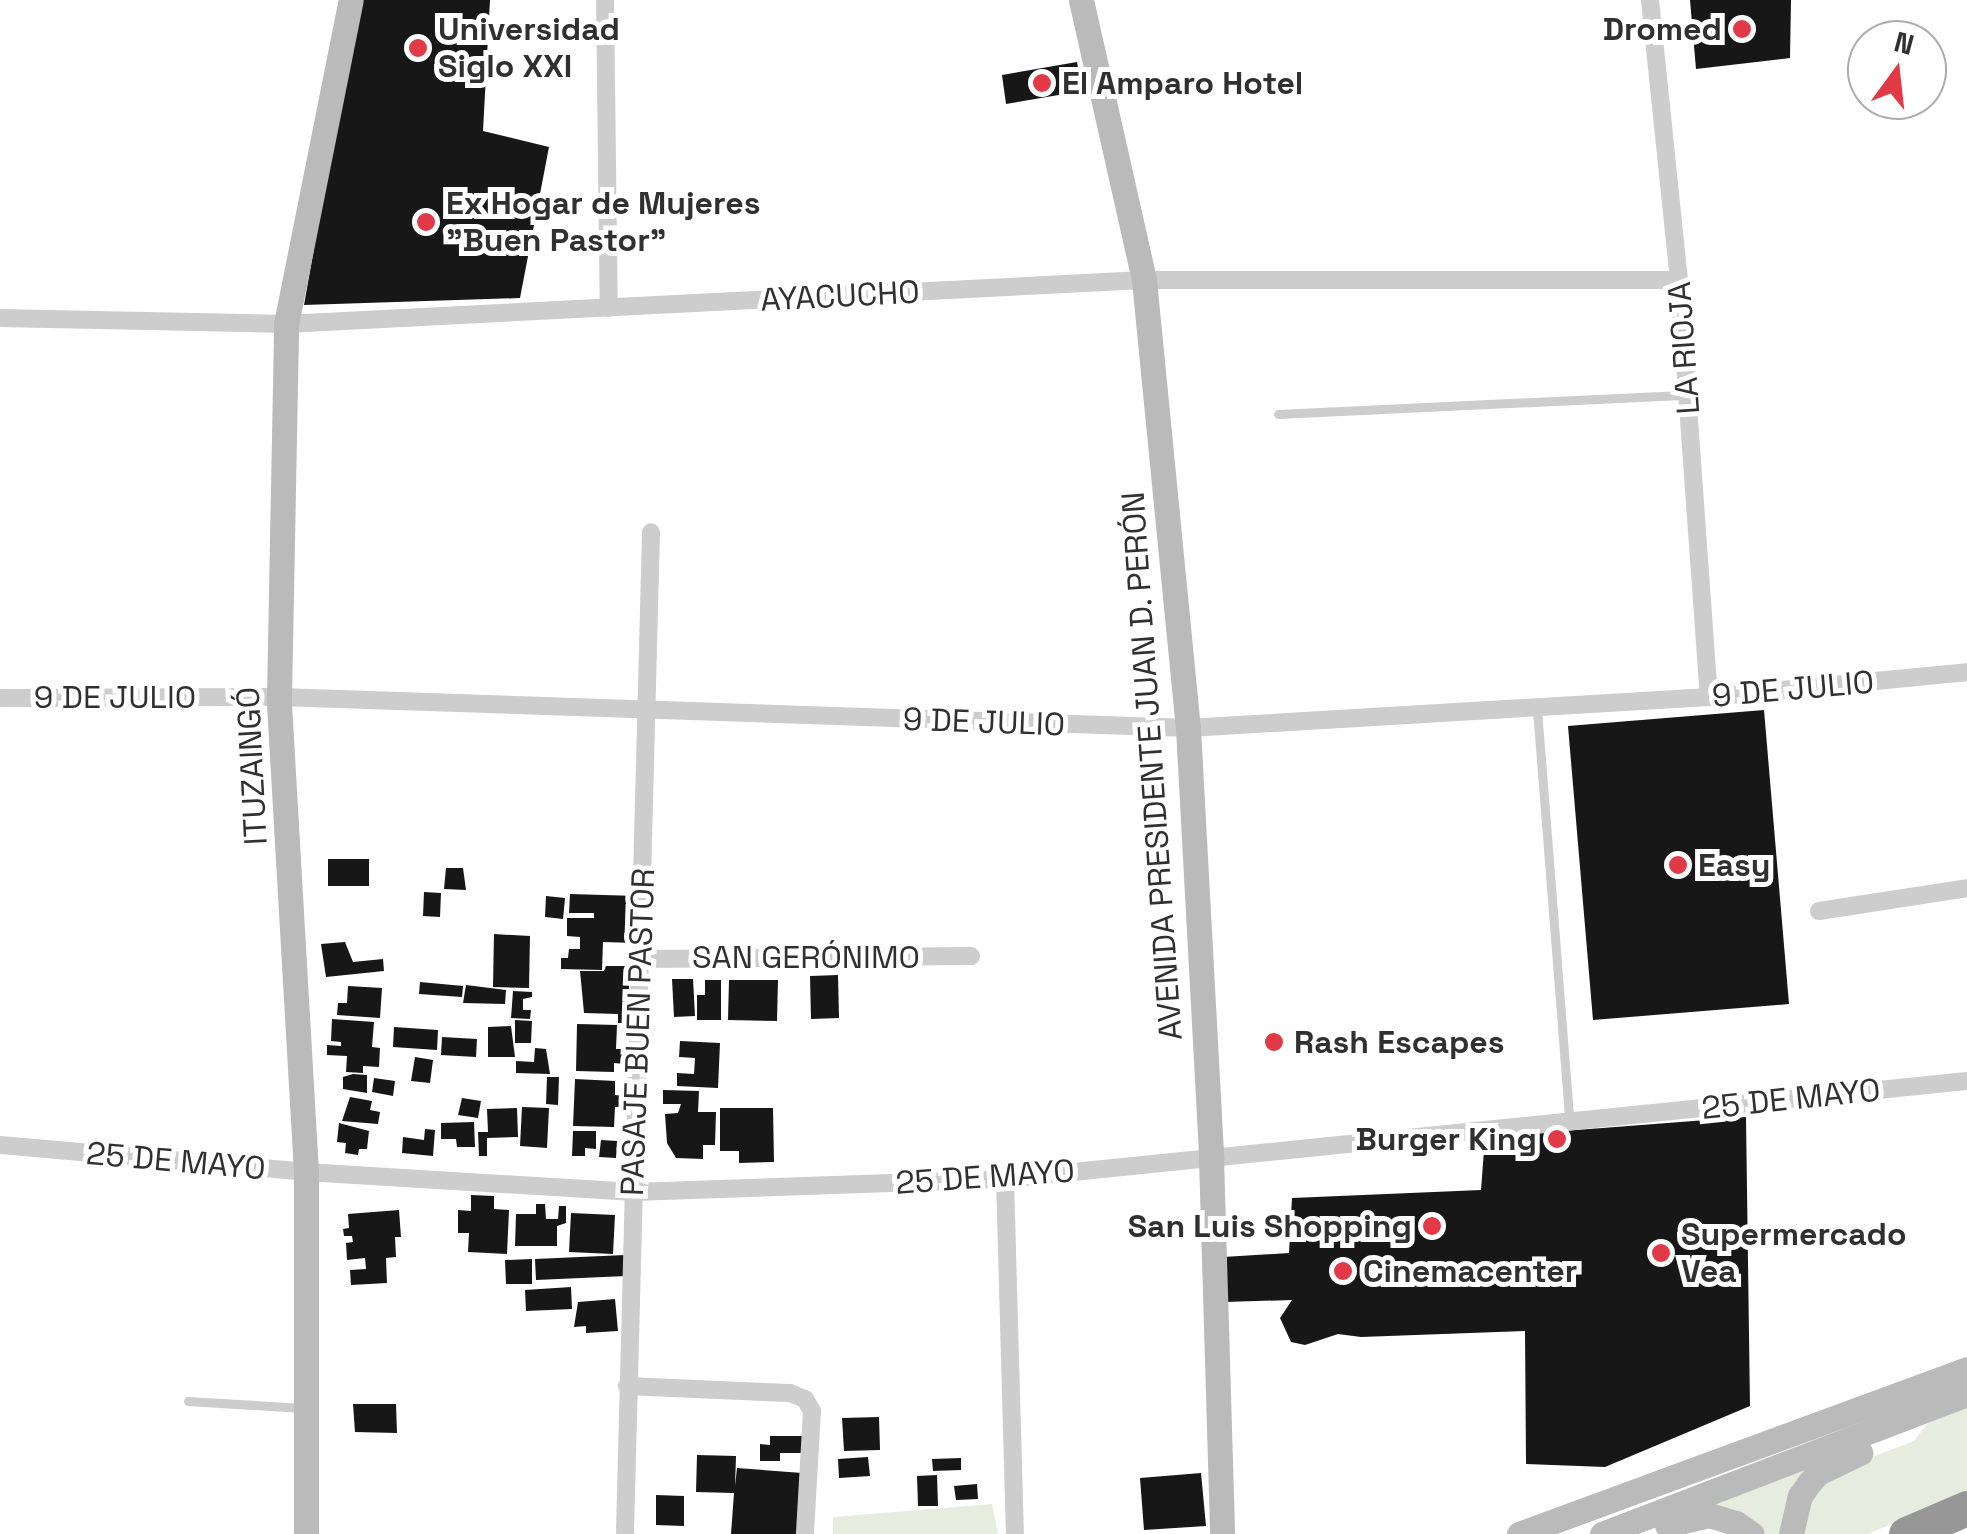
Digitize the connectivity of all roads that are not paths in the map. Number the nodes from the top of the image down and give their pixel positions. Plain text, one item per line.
1 (350, 0) edge
2 (605, 0) edge
3 (1082, 0) edge
4 (1650, 0) edge
5 (1144, 280) junction
6 (1680, 280) junction
7 (609, 308) junction
8 (0, 318) edge
9 (286, 324) junction
10 (1688, 396) junction
11 (1278, 414) dead end
12 (651, 532) dead end
13 (1967, 672) edge
14 (279, 696) junction
15 (1709, 697) junction
16 (0, 698) edge
17 (1538, 709) junction
18 (647, 711) junction
19 (1188, 728) junction
20 (1967, 888) edge
21 (1819, 910) dead end
22 (971, 956) dead end
23 (641, 958) junction
24 (1967, 1081) edge
25 (1569, 1120) junction
26 (0, 1146) edge
27 (1211, 1158) junction
28 (306, 1172) junction
29 (1005, 1180) junction
30 (634, 1192) junction
31 (1967, 1369) edge
32 (627, 1386) junction
33 (1967, 1394) edge
34 (188, 1400) dead end
35 (306, 1408) junction
36 (1923, 1412) junction
37 (1967, 1508) edge
38 (1613, 1530) edge
39 (626, 1532) edge
40 (306, 1534) edge
41 (806, 1534) edge
42 (1016, 1534) edge
43 (1222, 1534) edge
44 (1519, 1534) edge
45 (1752, 1534) edge
46 (1791, 1534) edge
47 (1906, 1534) edge

1 - 9 street, ITUZAINGÓ
2 - 7 street
3 - 5 street, AVENIDA PRESIDENTE JUAN D. PERÓN
4 - 6 street, LA RIOJA
5 - 6 street, AYACUCHO
5 - 7 street, AYACUCHO
5 - 19 street, AVENIDA PRESIDENTE JUAN D. PERÓN
6 - 10 street, LA RIOJA
7 - 9 street, AYACUCHO
8 - 9 street, AYACUCHO
9 - 14 street, ITUZAINGÓ
10 - 11 lane
10 - 15 street, LA RIOJA
12 - 18 street, PASAJE BUEN PASTOR
13 - 15 street, 9 DE JULIO
14 - 16 street, 9 DE JULIO
14 - 18 street, 9 DE JULIO
14 - 28 street, ITUZAINGÓ
15 - 17 street, 9 DE JULIO
17 - 19 street, 9 DE JULIO
17 - 25 lane
18 - 19 street, 9 DE JULIO
18 - 23 street, PASAJE BUEN PASTOR
19 - 27 street, AVENIDA PRESIDENTE JUAN D. PERÓN
20 - 21 street
22 - 23 street, SAN GERÓNIMO
23 - 30 street, PASAJE BUEN PASTOR
24 - 25 street, 25 DE MAYO
25 - 27 street, 25 DE MAYO
26 - 28 street, 25 DE MAYO
27 - 29 street, 25 DE MAYO
27 - 43 street, AVENIDA PRESIDENTE JUAN D. PERÓN
28 - 30 street, 25 DE MAYO
28 - 35 street, ITUZAINGÓ
29 - 30 street, 25 DE MAYO
29 - 42 street
30 - 32 street, PASAJE BUEN PASTOR
31 - 44 street
32 - 39 street, PASAJE BUEN PASTOR
32 - 41 street
33 - 36 street
34 - 35 lane
35 - 40 street, ITUZAINGÓ
36 - 38 street
36 - 46 street
37 - 47 highway
38 - 45 street

